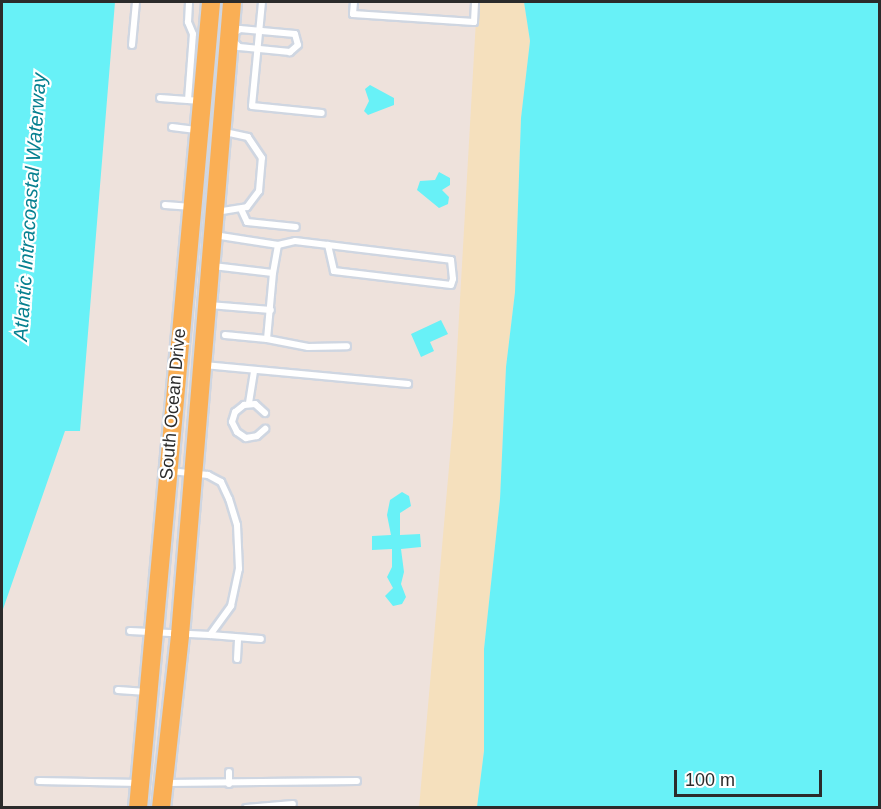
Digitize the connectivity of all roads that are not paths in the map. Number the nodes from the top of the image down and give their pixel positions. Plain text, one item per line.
1 (136, 2) edge
2 (189, 2) edge
3 (211, 2) edge
4 (232, 2) edge
5 (262, 2) edge
6 (354, 2) edge
7 (475, 2) edge
8 (260, 31) junction
9 (200, 34) junction
10 (229, 36) junction
11 (132, 45) dead end
12 (258, 48) junction
13 (160, 98) dead end
14 (195, 100) junction
15 (322, 113) dead end
16 (172, 127) dead end
17 (199, 130) junction
18 (221, 131) junction
19 (165, 205) dead end
20 (192, 207) junction
21 (242, 208) junction
22 (214, 212) junction
23 (296, 227) dead end
24 (212, 235) junction
25 (278, 245) junction
26 (328, 245) junction
27 (209, 266) junction
28 (273, 273) junction
29 (184, 293) junction
30 (206, 305) junction
31 (271, 310) junction
32 (204, 331) junction
33 (225, 335) dead end
34 (267, 339) junction
35 (347, 346) dead end
36 (201, 365) junction
37 (254, 370) junction
38 (408, 384) dead end
39 (249, 404) junction
40 (265, 413) dead end
41 (265, 429) dead end
42 (167, 470) junction
43 (191, 472) junction
44 (130, 631) dead end
45 (152, 634) junction
46 (180, 635) junction
47 (210, 635) junction
48 (238, 638) junction
49 (261, 639) dead end
50 (237, 659) dead end
51 (118, 690) dead end
52 (147, 692) junction
53 (229, 772) dead end
54 (39, 781) dead end
55 (357, 781) dead end
56 (140, 783) junction
57 (164, 783) junction
58 (230, 784) junction
59 (293, 804) dead end
60 (138, 807) edge
61 (161, 807) edge
62 (246, 807) edge

1 - 11 lane
2 - 9 lane
3 - 9 main road, South Ocean Drive
4 - 10 main road, South Ocean Drive
5 - 8 lane
6 - 7 lane
8 - 10 lane
8 - 12 lane
8 - 12 lane
9 - 14 main road, South Ocean Drive
10 - 12 lane
10 - 18 main road, South Ocean Drive
12 - 15 lane
13 - 14 lane
14 - 17 main road, South Ocean Drive
16 - 17 lane
17 - 20 main road, South Ocean Drive
18 - 21 lane
18 - 22 main road, South Ocean Drive
19 - 20 lane
20 - 29 main road, South Ocean Drive
21 - 22 lane
21 - 23 lane
22 - 24 main road, South Ocean Drive
24 - 25 lane
24 - 27 main road, South Ocean Drive
25 - 26 lane
25 - 28 lane
26 - 26 lane
27 - 28 lane
27 - 30 main road, South Ocean Drive
28 - 31 lane
29 - 32 main road
29 - 42 main road, South Ocean Drive
30 - 31 lane
30 - 32 main road, South Ocean Drive
31 - 34 lane
32 - 36 main road, South Ocean Drive
33 - 34 lane
34 - 35 lane
36 - 37 lane
36 - 43 main road, South Ocean Drive
37 - 38 lane
37 - 39 lane
39 - 40 lane
39 - 41 lane
42 - 43 lane
42 - 45 main road, South Ocean Drive
43 - 46 main road, South Ocean Drive
43 - 47 lane
44 - 45 lane
45 - 46 lane
45 - 52 main road, South Ocean Drive
46 - 47 lane
46 - 57 main road, South Ocean Drive
47 - 48 lane
48 - 49 lane
48 - 50 lane
51 - 52 lane
52 - 56 main road, South Ocean Drive
53 - 58 lane
54 - 56 lane
55 - 58 lane
56 - 60 main road, South Ocean Drive
57 - 58 lane
57 - 61 main road, South Ocean Drive
59 - 62 lane

